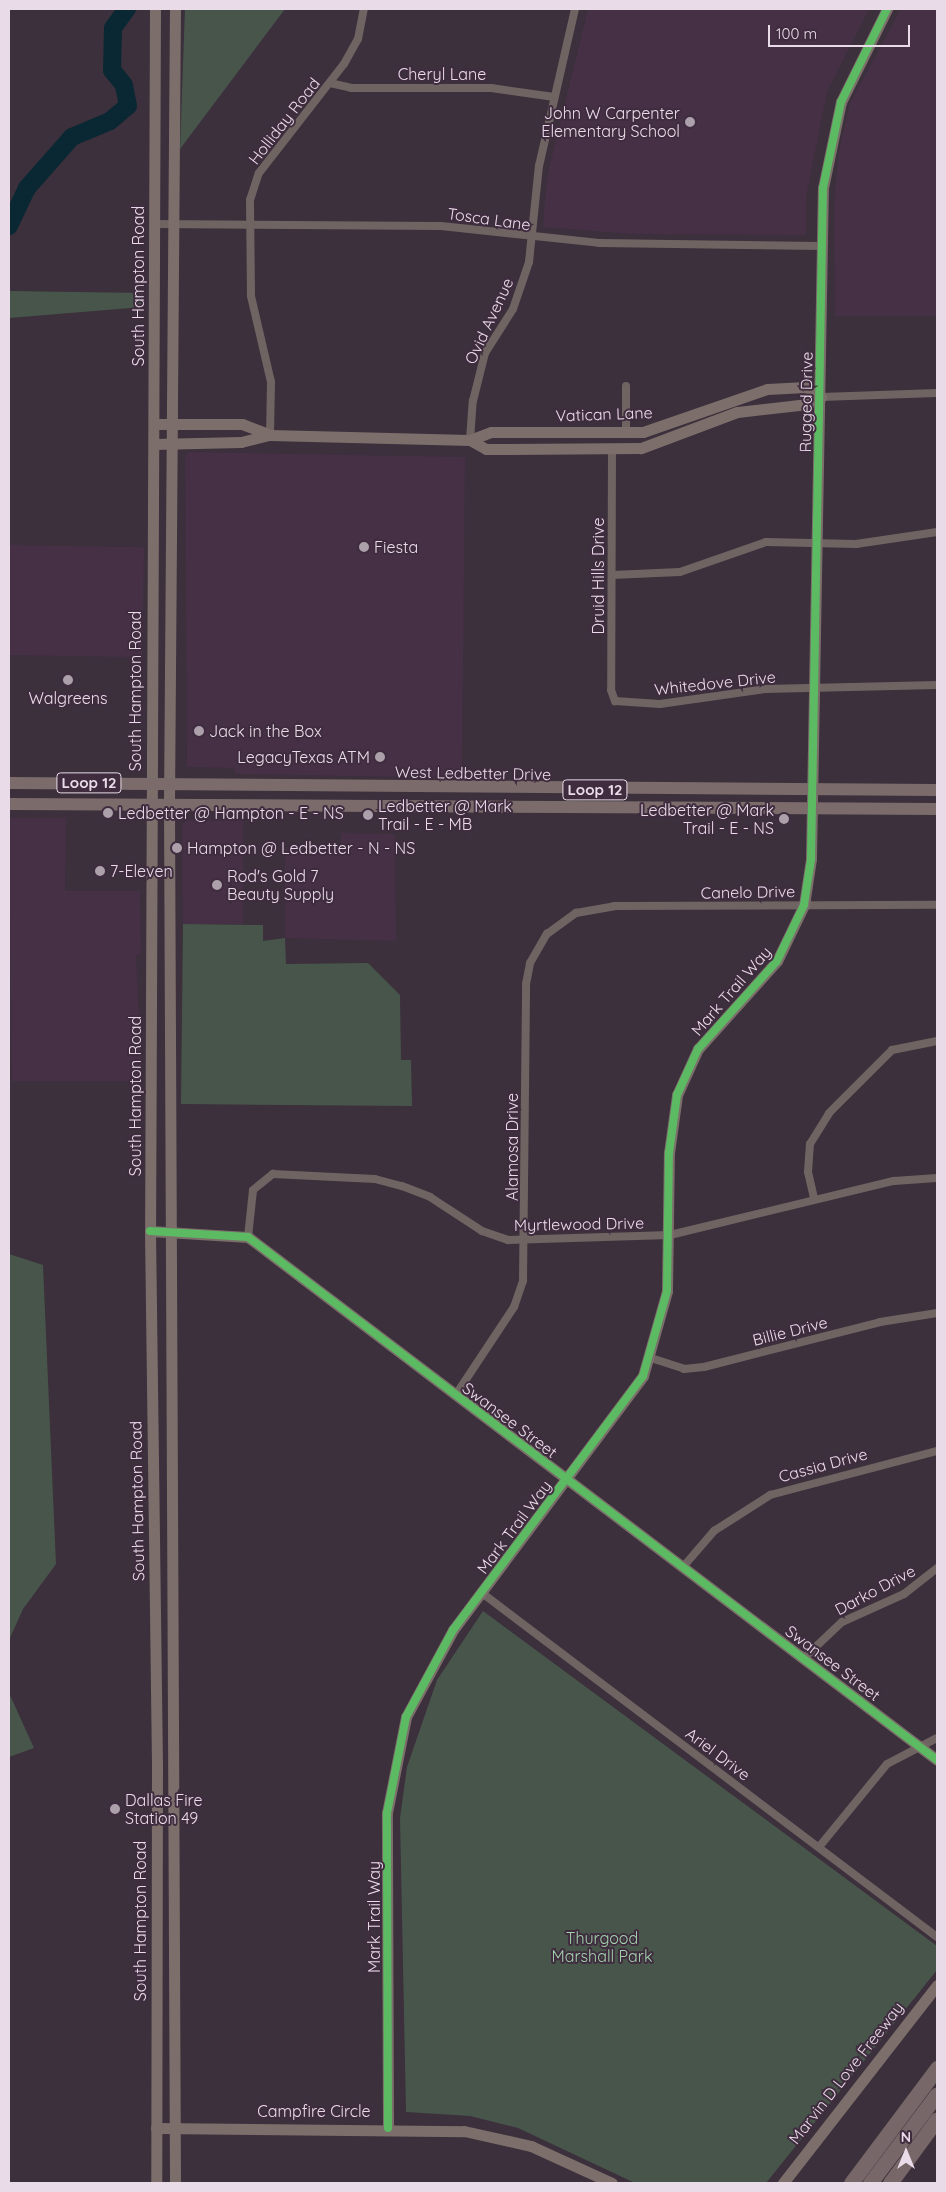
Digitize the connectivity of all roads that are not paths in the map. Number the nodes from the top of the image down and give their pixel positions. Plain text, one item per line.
1 (364, 9) edge
2 (575, 9) edge
3 (888, 9) edge
4 (155, 13) edge
5 (175, 13) edge
6 (330, 83) junction
7 (554, 97) junction
8 (248, 223) junction
9 (154, 224) junction
10 (174, 224) junction
11 (531, 238) junction
12 (820, 246) junction
13 (626, 386) dead end
14 (937, 393) edge
15 (821, 396) junction
16 (154, 424) junction
17 (172, 424) junction
18 (626, 432) junction
19 (270, 435) junction
20 (470, 440) junction
21 (172, 443) junction
22 (154, 444) junction
23 (612, 450) junction
24 (152, 518) junction
25 (172, 519) junction
26 (937, 532) edge
27 (816, 543) junction
28 (612, 575) junction
29 (937, 685) edge
30 (811, 690) junction
31 (615, 701) joint
32 (9, 783) edge
33 (151, 784) junction
34 (170, 784) junction
35 (328, 786) junction
36 (811, 790) junction
37 (937, 790) edge
38 (150, 803) junction
39 (9, 804) edge
40 (169, 804) junction
41 (325, 806) junction
42 (937, 809) edge
43 (811, 810) junction
44 (804, 905) junction
45 (937, 905) edge
46 (562, 921) joint
47 (937, 1041) edge
48 (152, 1086) junction
49 (170, 1089) junction
50 (937, 1178) edge
51 (814, 1198) junction
52 (150, 1231) junction
53 (170, 1231) junction
54 (670, 1235) junction
55 (248, 1237) junction
56 (526, 1240) junction
57 (937, 1314) edge
58 (651, 1358) junction
59 (152, 1369) junction
60 (171, 1369) junction
61 (456, 1396) junction
62 (937, 1451) edge
63 (566, 1480) junction
64 (683, 1568) junction
65 (937, 1568) edge
66 (482, 1593) junction
67 (804, 1658) junction
68 (937, 1738) edge
69 (919, 1746) junction
70 (937, 1760) edge
71 (172, 1765) junction
72 (157, 1766) junction
73 (819, 1847) junction
74 (937, 1937) edge
75 (937, 1985) edge
76 (937, 2068) edge
77 (937, 2094) edge
78 (937, 2119) edge
79 (156, 2128) junction
80 (175, 2128) junction
81 (388, 2128) junction
82 (156, 2183) edge
83 (175, 2183) edge
84 (612, 2183) edge
85 (783, 2183) edge
86 (851, 2183) edge
87 (870, 2183) edge
88 (890, 2183) edge

1 - 6 street, Holliday Road
2 - 7 street, Ovid Avenue
3 - 12 street, Rugged Drive
4 - 9 street, South Hampton Road
5 - 10 street, South Hampton Road
6 - 7 street, Cheryl Lane
6 - 8 street, Holliday Road
7 - 11 street, Ovid Avenue
8 - 10 street, Tosca Lane
8 - 11 street, Tosca Lane
8 - 19 street, Holliday Road
9 - 10 street, Tosca Lane
9 - 16 street, South Hampton Road
10 - 17 street, South Hampton Road
11 - 12 street, Tosca Lane
11 - 20 street, Ovid Avenue
12 - 15 street, Rugged Drive
13 - 18 street
14 - 15 street, Vatican Lane
15 - 18 street, Vatican Lane
15 - 23 street, Vatican Lane
15 - 27 street, Rugged Drive
16 - 17 street, Vatican Lane
16 - 22 street, South Hampton Road
17 - 19 street, Vatican Lane
17 - 21 street, South Hampton Road
18 - 20 street, Vatican Lane
18 - 23 street
19 - 20 street, Vatican Lane
19 - 21 street, Vatican Lane
20 - 23 street, Vatican Lane
21 - 22 street, Vatican Lane
21 - 25 street, South Hampton Road
22 - 24 street, South Hampton Road
23 - 28 street, Druid Hills Drive
24 - 25 street
24 - 33 street, South Hampton Road
25 - 34 street, South Hampton Road
26 - 27 street
27 - 28 street
27 - 30 street, Rugged Drive
28 - 31 street, Druid Hills Drive
29 - 30 street, Whitedove Drive
30 - 31 street, Whitedove Drive
30 - 36 street, Rugged Drive
32 - 33 main road, West Ledbetter Drive / Loop 12
33 - 34 main road, West Ledbetter Drive / Loop 12
33 - 38 street, South Hampton Road
34 - 35 main road, West Ledbetter Drive / Loop 12
34 - 40 street, South Hampton Road
35 - 36 main road, West Ledbetter Drive / Loop 12
35 - 41 main road
36 - 37 main road, West Ledbetter Drive / Loop 12
36 - 43 street, Rugged Drive
38 - 39 main road, West Ledbetter Drive / Loop 12
38 - 40 main road, West Ledbetter Drive / Loop 12
38 - 48 street, South Hampton Road
40 - 41 main road, West Ledbetter Drive / Loop 12
40 - 49 street, South Hampton Road
41 - 43 main road, West Ledbetter Drive / Loop 12
42 - 43 main road, West Ledbetter Drive / Loop 12
43 - 44 street, Mark Trail Way
44 - 45 street, Canelo Drive
44 - 46 street, Canelo Drive
44 - 54 street, Mark Trail Way
46 - 56 street, Alamosa Drive
47 - 51 street
48 - 49 street
48 - 52 street, South Hampton Road
49 - 53 street, South Hampton Road
50 - 51 street, Myrtlewood Drive
51 - 54 street, Myrtlewood Drive
52 - 53 street
52 - 59 street, South Hampton Road
53 - 55 street
53 - 60 street, South Hampton Road
54 - 56 street, Myrtlewood Drive
54 - 58 street, Mark Trail Way
55 - 56 street, Myrtlewood Drive
55 - 61 street, Swansee Street
56 - 61 street, Alamosa Drive
57 - 58 street, Billie Drive
58 - 63 street, Mark Trail Way
59 - 60 street
59 - 72 street, South Hampton Road
60 - 71 street, South Hampton Road
61 - 63 street, Swansee Street
62 - 64 street, Cassia Drive
63 - 64 street, Swansee Street
63 - 66 street, Mark Trail Way
64 - 67 street, Swansee Street
65 - 67 street, Darko Drive
66 - 73 street, Ariel Drive
66 - 81 street, Mark Trail Way
67 - 69 street, Swansee Street
68 - 69 street
69 - 70 street, Swansee Street
69 - 73 street
71 - 72 street
71 - 80 street, South Hampton Road
72 - 79 street, South Hampton Road
73 - 74 street, Ariel Drive
75 - 85 street, Marvin D Love Freeway
76 - 86 highway
77 - 87 highway
78 - 88 highway
79 - 80 street, Campfire Circle
79 - 82 street, South Hampton Road
80 - 81 street, Campfire Circle
80 - 83 street, South Hampton Road
81 - 84 street, Campfire Circle

